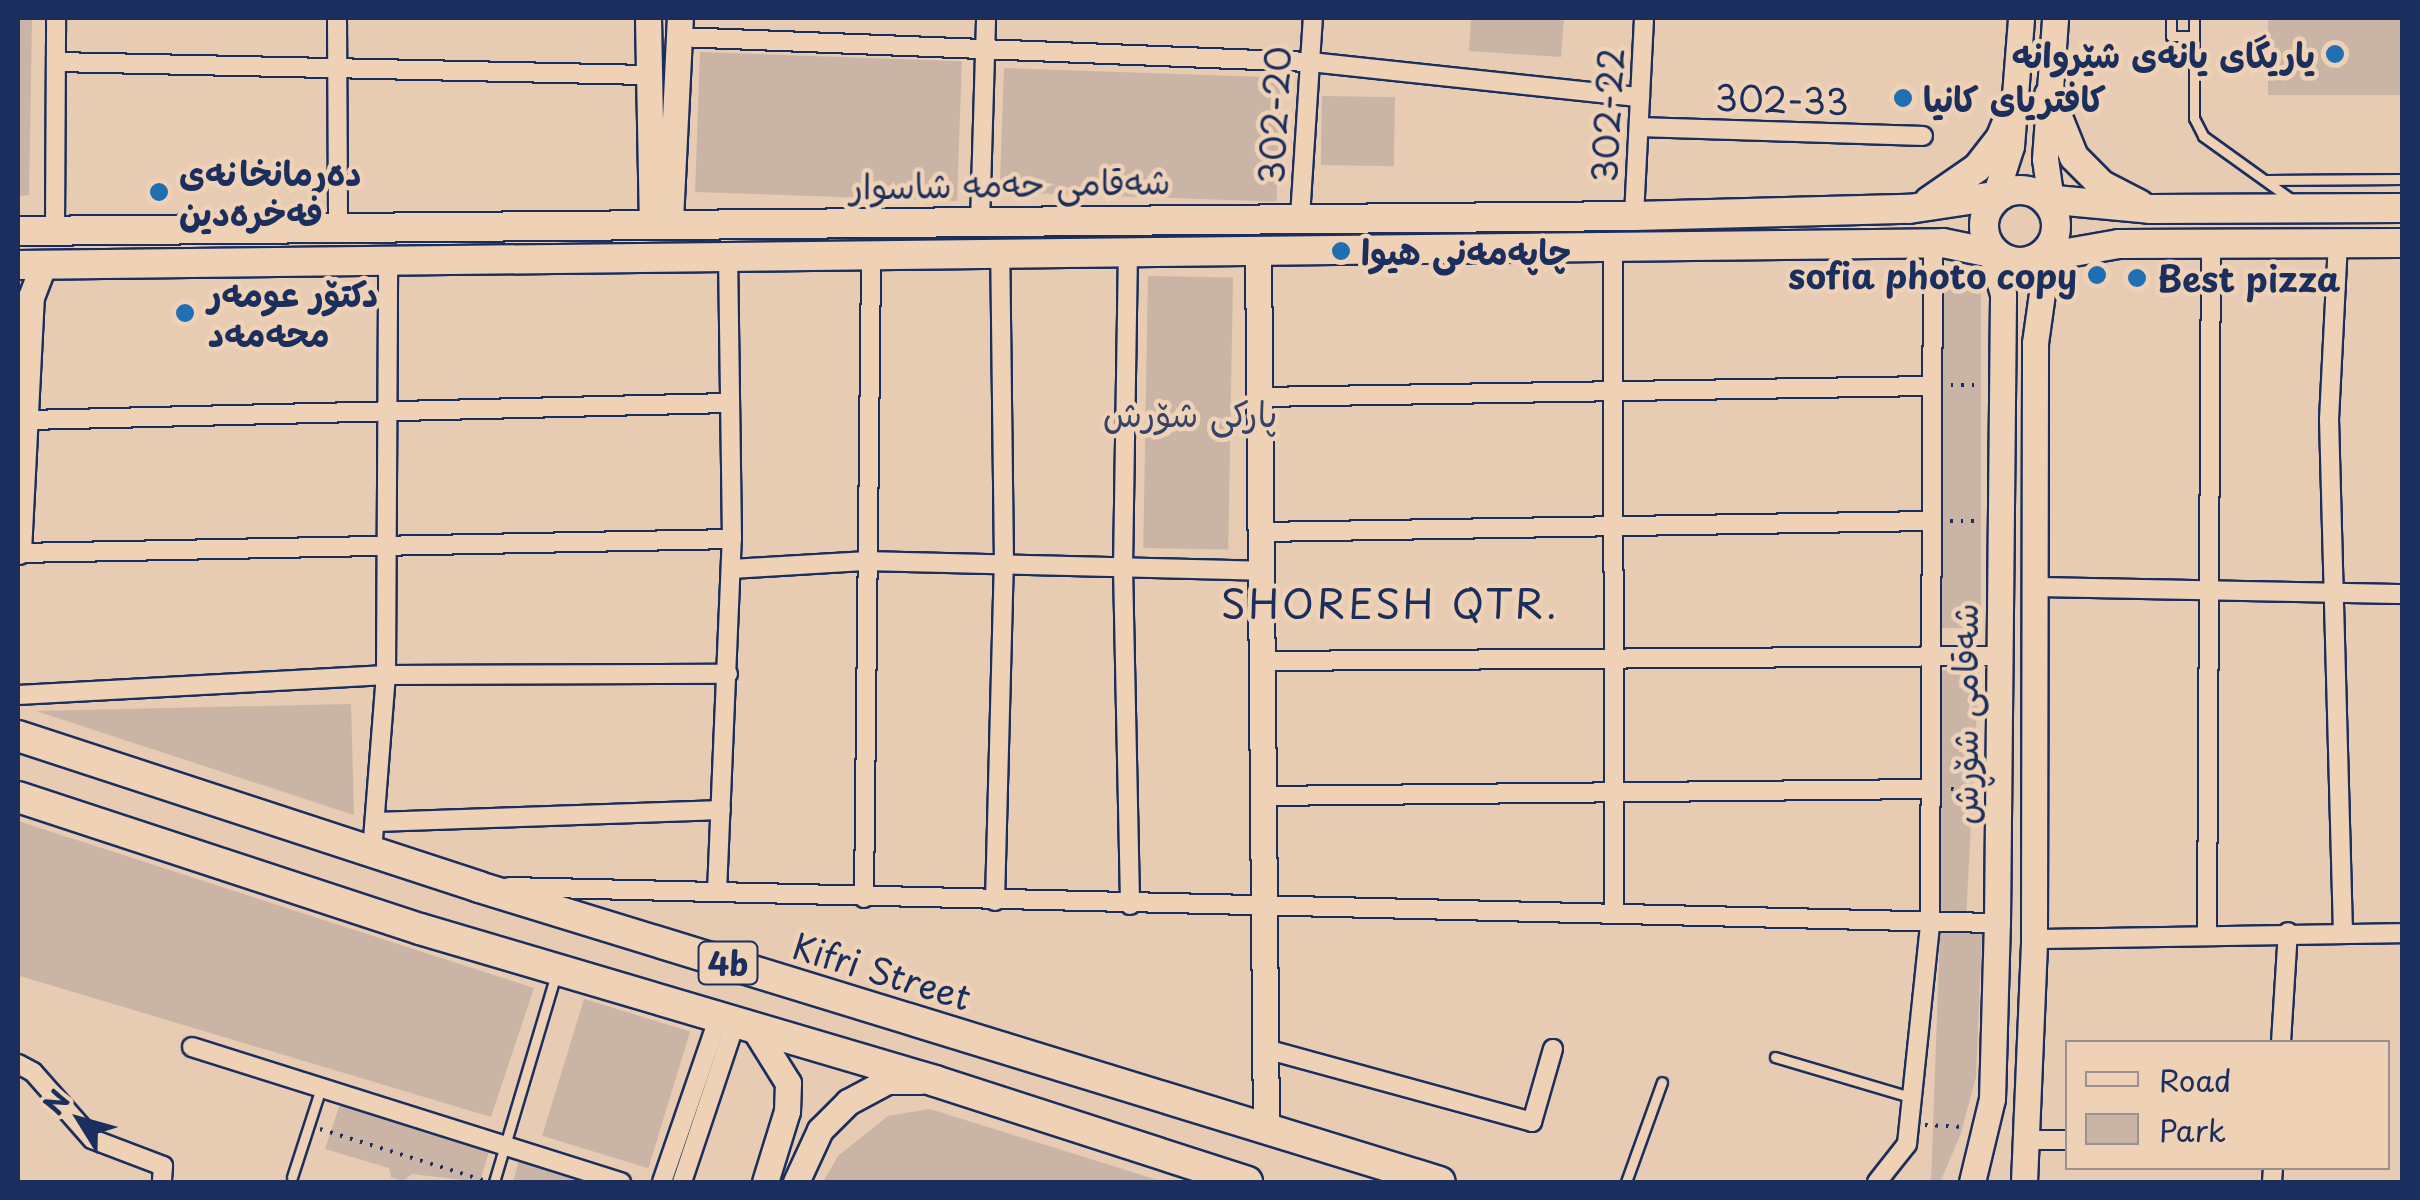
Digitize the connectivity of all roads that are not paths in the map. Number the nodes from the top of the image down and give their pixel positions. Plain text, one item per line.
1 (56, 18) edge
2 (336, 18) edge
3 (648, 18) edge
4 (986, 18) edge
5 (1313, 18) edge
6 (1644, 18) edge
7 (2021, 18) edge
8 (2055, 18) edge
9 (2171, 18) edge
10 (2194, 18) edge
11 (680, 27) edge
12 (2194, 36) junction
13 (986, 45) junction
14 (56, 62) junction
15 (1310, 62) junction
16 (337, 65) junction
17 (647, 75) junction
18 (2050, 85) junction
19 (2017, 87) junction
20 (1640, 96) junction
21 (1638, 127) junction
22 (1923, 136) dead end
23 (660, 143) junction
24 (2402, 179) edge
25 (2266, 180) junction
26 (1997, 198) junction
27 (2049, 202) junction
28 (2302, 207) junction
29 (2390, 208) edge
30 (1909, 209) junction
31 (2150, 209) junction
32 (1706, 213) junction
33 (1300, 216) junction
34 (1634, 216) junction
35 (661, 221) junction
36 (338, 223) junction
37 (980, 223) junction
38 (69, 230) junction
39 (18, 231) edge
40 (2338, 242) junction
41 (1933, 243) junction
42 (2393, 243) edge
43 (2211, 244) junction
44 (1704, 245) junction
45 (1612, 248) junction
46 (1128, 250) junction
47 (1258, 250) junction
48 (1992, 250) junction
49 (1000, 253) junction
50 (2045, 254) junction
51 (388, 258) junction
52 (728, 258) junction
53 (872, 258) junction
54 (87, 261) junction
55 (30, 265) edge
56 (24, 339) edge
57 (2002, 341) junction
58 (2035, 343) junction
59 (1931, 386) junction
60 (1614, 391) junction
61 (1259, 397) junction
62 (728, 403) junction
63 (388, 409) junction
64 (28, 420) junction
65 (1931, 521) junction
66 (1614, 526) junction
67 (1260, 532) junction
68 (732, 539) junction
69 (387, 541) junction
70 (18, 552) edge
71 (864, 561) junction
72 (1004, 564) junction
73 (1124, 566) junction
74 (732, 569) junction
75 (1260, 571) junction
76 (2036, 586) junction
77 (2205, 592) junction
78 (2337, 594) junction
79 (2402, 594) edge
80 (1932, 656) junction
81 (1999, 656) junction
82 (1260, 662) junction
83 (1613, 663) junction
84 (728, 674) junction
85 (386, 676) junction
86 (18, 695) edge
87 (18, 733) edge
88 (1931, 789) junction
89 (1613, 794) junction
90 (1260, 796) junction
91 (18, 797) edge
92 (721, 810) junction
93 (375, 837) junction
94 (479, 887) junction
95 (717, 892) junction
96 (864, 898) junction
97 (995, 901) junction
98 (1130, 905) junction
99 (1261, 910) junction
100 (1614, 910) junction
101 (1998, 923) junction
102 (1930, 924) junction
103 (2207, 932) junction
104 (2288, 932) junction
105 (2344, 932) junction
106 (2402, 933) edge
107 (2034, 939) junction
108 (557, 970) junction
109 (736, 1021) junction
110 (2280, 1040) edge
111 (192, 1047) dead end
112 (1262, 1048) junction
113 (1554, 1049) dead end
114 (1775, 1057) dead end
115 (18, 1064) edge
116 (935, 1081) junction
117 (1662, 1082) dead end
118 (321, 1088) junction
119 (1915, 1099) junction
120 (1992, 1099) junction
121 (2027, 1102) junction
122 (1266, 1127) junction
123 (2026, 1140) junction
124 (2065, 1140) edge
125 (504, 1145) junction
126 (292, 1176) dead end
127 (162, 1182) edge
128 (493, 1182) edge
129 (621, 1182) edge
130 (662, 1182) edge
131 (682, 1182) edge
132 (765, 1182) edge
133 (796, 1182) edge
134 (1247, 1182) edge
135 (1440, 1182) edge
136 (1626, 1182) edge
137 (1877, 1182) edge
138 (1972, 1182) edge
139 (2024, 1182) edge

1 - 14 street
2 - 16 street
3 - 17 main road
4 - 13 street
5 - 15 street, 302-20
6 - 20 street, 302-22
7 - 19 main road
8 - 18 main road
9 - 12 lane
10 - 12 lane
11 - 13 street
11 - 23 main road
12 - 25 lane
13 - 15 street
13 - 37 street
14 - 16 street
14 - 38 street
15 - 20 street
15 - 33 street, 302-20
16 - 17 street
16 - 36 street
17 - 23 main road
18 - 19 main road
18 - 27 main road
18 - 31 main road
19 - 26 main road
19 - 30 main road
20 - 21 street, 302-22
21 - 22 street, 302-33
21 - 34 street, 302-22
23 - 35 main road
24 - 25 lane
25 - 28 lane
26 - 27 main road
26 - 30 main road, شەقامی حەمە شاسوار
26 - 48 main road
27 - 31 main road
27 - 50 main road
28 - 29 main road
28 - 31 main road
29 - 42 main road
30 - 32 main road, شەقامی حەمە شاسوار
32 - 34 main road, شەقامی حەمە شاسوار
32 - 44 main road
33 - 34 main road, شەقامی حەمە شاسوار
33 - 37 main road, شەقامی حەمە شاسوار
35 - 36 main road, شەقامی حەمە شاسوار
35 - 37 main road, شەقامی حەمە شاسوار
36 - 38 main road, شەقامی حەمە شاسوار
38 - 39 main road, شەقامی حەمە شاسوار
38 - 54 main road
40 - 42 main road
40 - 43 main road
40 - 78 street
41 - 44 main road, شەقامی حەمە شاسوار
41 - 48 main road, شەقامی حەمە شاسوار
41 - 59 street
43 - 50 main road
43 - 77 street
44 - 45 main road, شەقامی حەمە شاسوار
45 - 47 main road, شەقامی حەمە شاسوار
45 - 60 street
46 - 47 main road, شەقامی حەمە شاسوار
46 - 49 main road, شەقامی حەمە شاسوار
46 - 73 street
47 - 61 main road
48 - 50 main road
48 - 57 main road, شەقامی شۆڕش
49 - 53 main road, شەقامی حەمە شاسوار
49 - 72 street
50 - 58 main road, شەقامی شۆڕش
51 - 52 main road, شەقامی حەمە شاسوار
51 - 54 main road, شەقامی حەمە شاسوار
51 - 63 street
52 - 53 main road, شەقامی حەمە شاسوار
52 - 62 street
53 - 71 street
54 - 55 main road, شەقامی حەمە شاسوار
55 - 56 main road
56 - 64 main road
57 - 58 main road
57 - 81 main road, شەقامی شۆڕش
58 - 76 main road, شەقامی شۆڕش
59 - 60 street
59 - 65 street
60 - 61 street
60 - 66 street
61 - 67 main road
62 - 63 street
62 - 68 street
63 - 64 street
63 - 69 street
64 - 70 main road
65 - 66 street
65 - 80 street
66 - 67 street
66 - 83 street
67 - 75 main road
68 - 69 street
68 - 74 street
69 - 70 street
69 - 85 street
71 - 72 street
71 - 74 street
71 - 96 street
72 - 73 street
72 - 97 street
73 - 75 street
73 - 98 street
74 - 84 street
75 - 82 main road
76 - 77 street
76 - 107 main road, شەقامی شۆڕش
77 - 78 street
77 - 103 street
78 - 79 street
78 - 105 street
80 - 81 street
80 - 83 street
80 - 88 street
81 - 101 main road, شەقامی شۆڕش
82 - 83 street
82 - 90 main road
83 - 89 street
84 - 85 street
84 - 92 street
85 - 86 street
85 - 93 street
87 - 93 highway, Kifri Street / 4b
88 - 89 street
88 - 102 street
89 - 90 street
89 - 100 street
90 - 99 main road
91 - 108 highway, 4b
92 - 93 street
92 - 95 street
93 - 94 highway, Kifri Street / 4b
94 - 95 street
94 - 122 highway, Kifri Street / 4b
95 - 96 street
96 - 97 street
97 - 98 street
98 - 99 street
99 - 100 street
99 - 112 main road
100 - 102 street
101 - 102 street
101 - 120 main road, شەقامی شۆڕش
102 - 119 street
103 - 104 street
103 - 107 street
104 - 105 street
104 - 110 street
105 - 106 street
107 - 121 main road, شەقامی شۆڕش
108 - 109 highway, 4b
108 - 125 lane
109 - 116 highway, 4b
109 - 130 street
109 - 131 street
109 - 132 main road
111 - 118 street
112 - 113 street
112 - 122 main road
114 - 119 lane
115 - 127 street
116 - 133 main road
116 - 134 highway, 4b
117 - 136 lane
118 - 125 street
118 - 126 lane
119 - 137 street
120 - 121 main road
120 - 138 main road, شەقامی شۆڕش
121 - 123 main road, شەقامی شۆڕش
122 - 135 highway, Kifri Street / 4b
123 - 124 street
123 - 139 main road, شەقامی شۆڕش
125 - 128 lane
125 - 129 street

